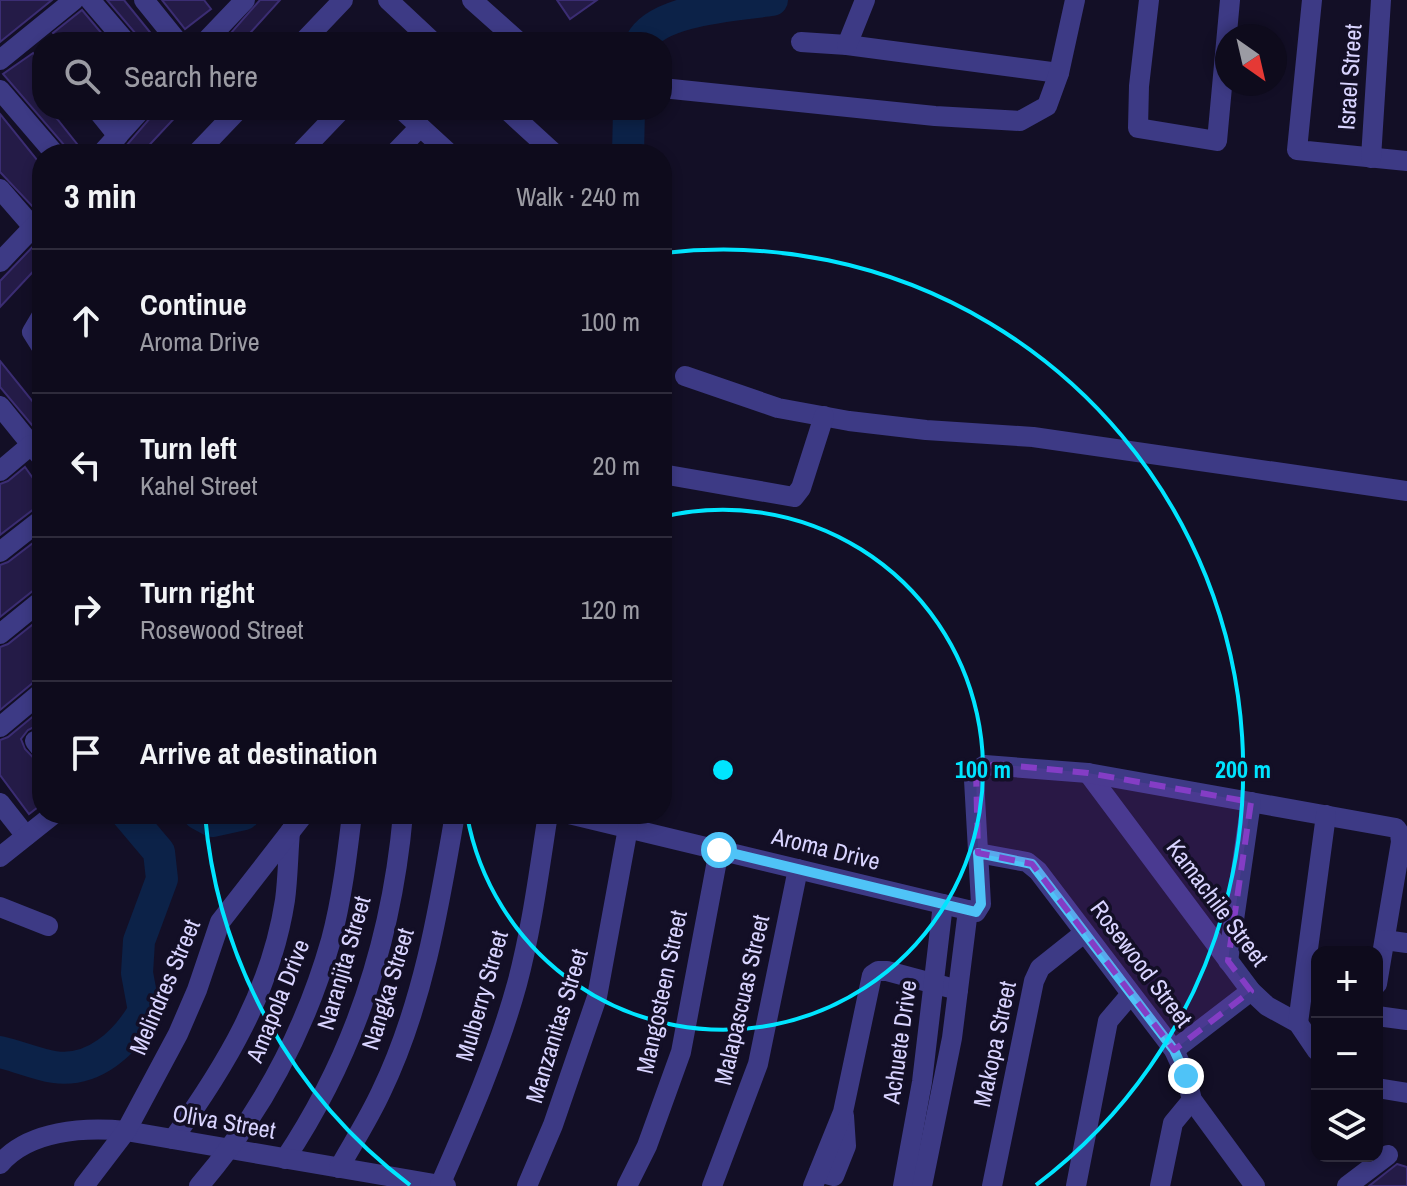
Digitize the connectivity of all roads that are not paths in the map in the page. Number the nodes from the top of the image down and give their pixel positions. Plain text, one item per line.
1 (74, 0) edge
2 (90, 0) edge
3 (144, 0) edge
4 (343, 0) edge
5 (388, 0) edge
6 (472, 0) edge
7 (865, 0) edge
8 (1075, 0) edge
9 (1149, 0) edge
10 (1230, 0) edge
11 (1312, 0) edge
12 (1381, 0) edge
13 (234, 4) edge
14 (44, 32) edge
15 (117, 32) edge
16 (170, 32) edge
17 (213, 32) edge
18 (319, 32) edge
19 (422, 32) edge
20 (508, 32) edge
21 (32, 41) edge
22 (801, 42) dead end
23 (847, 45) junction
24 (0, 60) edge
25 (1059, 73) junction
26 (672, 89) edge
27 (0, 90) edge
28 (105, 120) edge
29 (132, 120) edge
30 (228, 120) edge
31 (331, 120) edge
32 (413, 120) edge
33 (518, 120) edge
34 (420, 127) junction
35 (118, 136) junction
36 (46, 144) edge
37 (110, 144) edge
38 (206, 144) edge
39 (309, 144) edge
40 (404, 144) edge
41 (439, 144) edge
42 (544, 144) edge
43 (1371, 158) junction
44 (1407, 161) edge
45 (0, 189) edge
46 (32, 217) edge
47 (32, 228) edge
48 (0, 262) edge
49 (685, 376) dead end
50 (0, 406) edge
51 (824, 416) junction
52 (32, 445) edge
53 (32, 454) edge
54 (0, 471) edge
55 (672, 476) edge
56 (1407, 491) edge
57 (32, 527) edge
58 (0, 552) edge
59 (32, 608) edge
60 (0, 634) edge
61 (32, 700) edge
62 (0, 727) edge
63 (1088, 773) junction
64 (1251, 802) junction
65 (0, 803) edge
66 (1326, 815) junction
67 (41, 824) edge
68 (296, 824) edge
69 (351, 824) edge
70 (402, 824) edge
71 (453, 824) edge
72 (546, 824) edge
73 (611, 824) edge
74 (628, 828) junction
75 (290, 832) junction
76 (26, 836) junction
77 (719, 850) junction
78 (978, 853) junction
79 (0, 857) edge
80 (798, 869) junction
81 (943, 904) junction
82 (0, 907) edge
83 (972, 911) junction
84 (48, 926) dead end
85 (1084, 933) junction
86 (1385, 940) junction
87 (1407, 943) edge
88 (1383, 951) edge
89 (1228, 961) junction
90 (934, 983) junction
91 (958, 990) junction
92 (1251, 991) junction
93 (1131, 994) junction
94 (1383, 1017) edge
95 (1407, 1020) edge
96 (1298, 1023) junction
97 (1311, 1042) edge
98 (1174, 1050) junction
99 (1383, 1089) edge
100 (1407, 1093) edge
101 (1192, 1100) junction
102 (126, 1131) junction
103 (173, 1139) junction
104 (231, 1149) junction
105 (1391, 1151) edge
106 (285, 1159) junction
107 (0, 1164) edge
108 (339, 1168) junction
109 (816, 1179) edge
110 (1250, 1183) edge
111 (84, 1186) edge
112 (199, 1186) edge
113 (443, 1186) edge
114 (527, 1186) edge
115 (627, 1186) edge
116 (712, 1186) edge
117 (903, 1186) edge
118 (922, 1186) edge
119 (992, 1186) edge
120 (1076, 1186) edge
121 (1160, 1186) edge
122 (1347, 1186) edge

1 - 14 street
2 - 15 street
3 - 16 street
4 - 18 street
5 - 19 street
6 - 20 street
7 - 23 street
8 - 25 street
9 - 10 street
11 - 43 street
12 - 43 street, Israel Street
13 - 17 street
21 - 24 street
22 - 23 street
23 - 25 street
25 - 26 street
27 - 36 street
28 - 35 street
29 - 35 street
30 - 38 street
31 - 39 street
32 - 34 street
33 - 42 street
34 - 40 street
34 - 41 street
35 - 37 street
43 - 44 street
45 - 46 street
47 - 48 street
49 - 51 street
50 - 52 street
51 - 55 street
51 - 56 street
53 - 54 street
57 - 58 street
59 - 60 street
61 - 62 street
63 - 64 street
63 - 78 street, Achuete Drive
63 - 89 street, Kamachile Street
64 - 66 street
64 - 89 street
65 - 76 street
66 - 86 street
66 - 96 street
67 - 76 street
68 - 75 street, Melindres Street
69 - 104 street, Amapola Drive
70 - 106 street, Naranjita Street
71 - 108 street, Nangka Street
72 - 113 street, Mulberry Street
73 - 74 street, Aroma Drive
74 - 77 street, Aroma Drive
74 - 114 street, Manzanitas Street
75 - 102 street, Melindres Street
75 - 103 street
76 - 79 street
77 - 80 street, Aroma Drive
77 - 115 street, Mangosteen Street
78 - 83 street, Achuete Drive
78 - 85 street, Rosewood Street
80 - 81 street, Aroma Drive
80 - 116 street, Malapascuas Street
81 - 83 street, Aroma Drive
81 - 90 street, Achuete Drive
82 - 84 street
83 - 91 street, Achuete Drive
85 - 93 street, Rosewood Street
85 - 119 street, Makopa Street
86 - 87 street
86 - 88 street
89 - 92 street, Kamachile Street
90 - 91 street
90 - 109 street
90 - 117 street, Achuete Drive
91 - 118 street, Achuete Drive
92 - 96 street, Kamachile Street
92 - 98 street
93 - 98 street, Rosewood Street
93 - 120 street
94 - 95 street
96 - 97 street, Kamachile Street
98 - 101 street, Rosewood Street
99 - 100 street
101 - 110 street, Rosewood Street
101 - 121 street
102 - 103 street, Oliva Street
102 - 107 street, Oliva Street
102 - 111 street, Melindres Street
103 - 104 street, Oliva Street
104 - 106 street, Oliva Street
104 - 112 street, Amapola Drive
105 - 122 street
106 - 108 street, Oliva Street
108 - 113 street, Oliva Street

